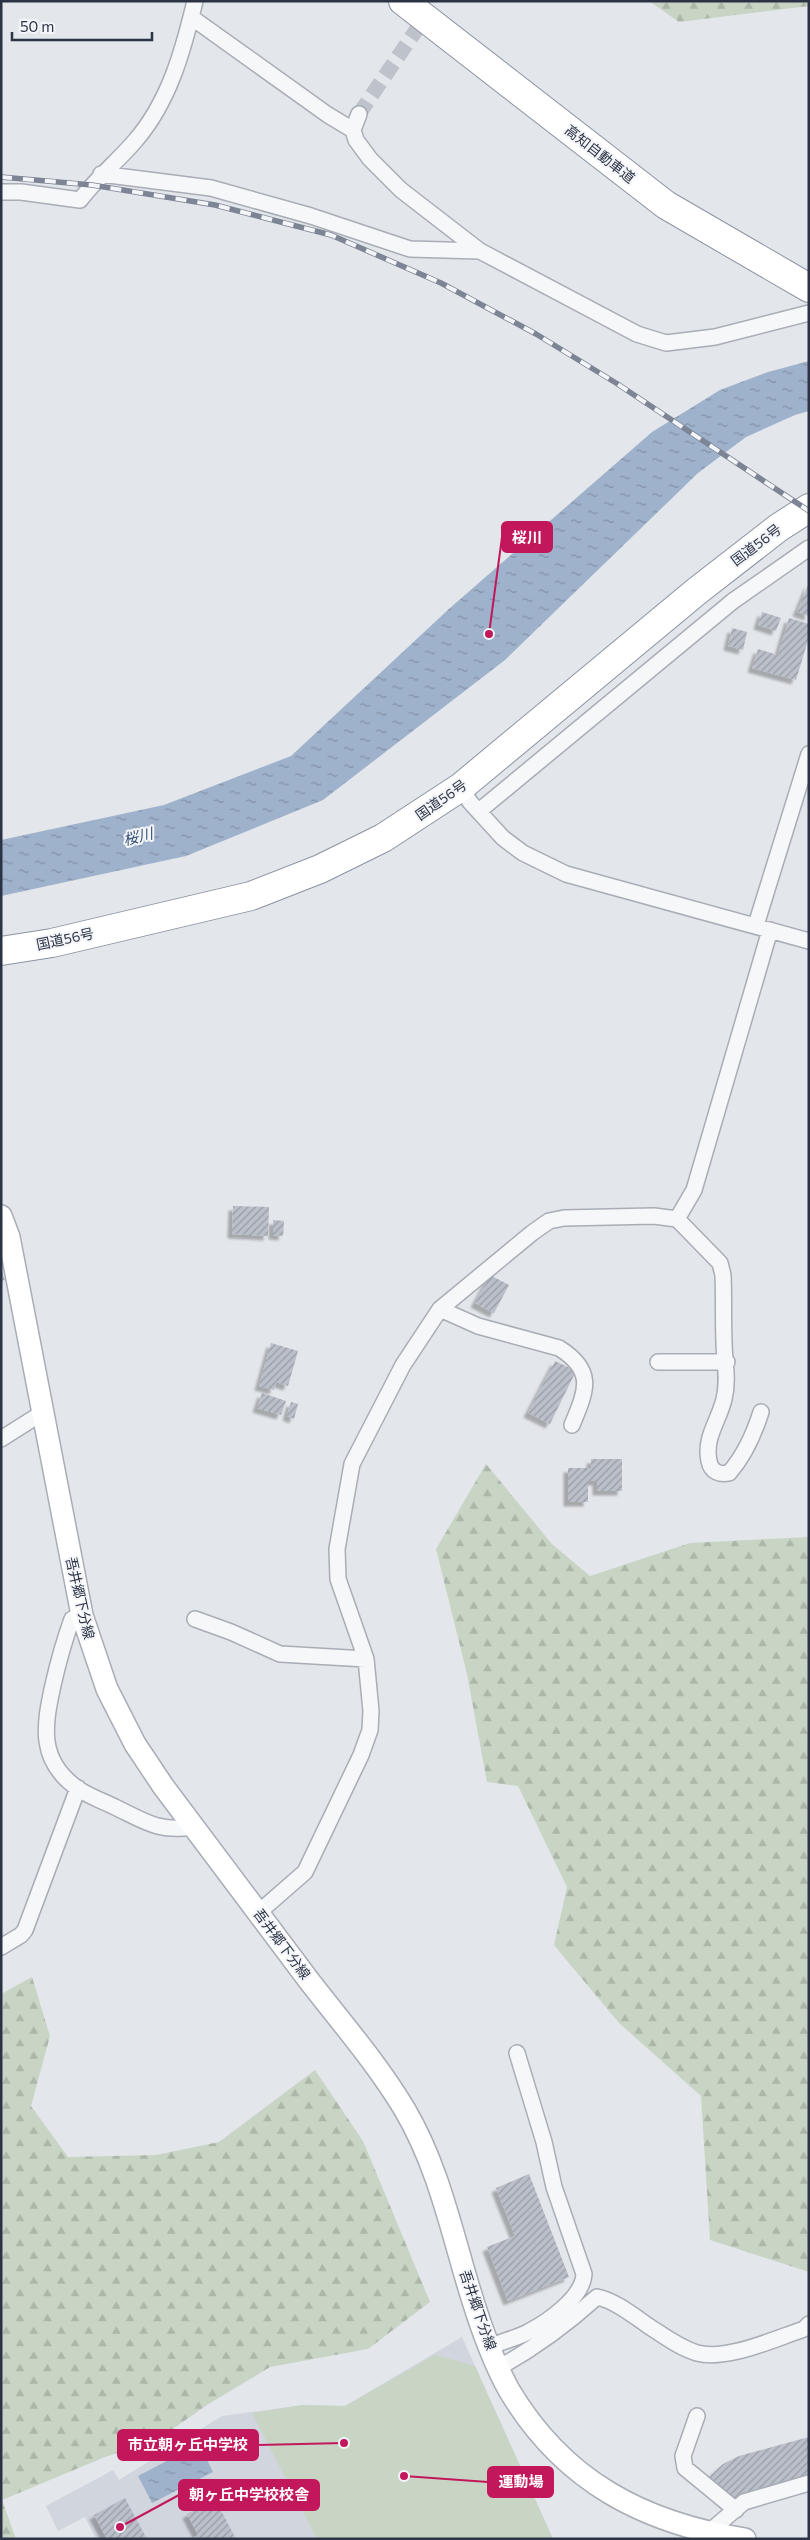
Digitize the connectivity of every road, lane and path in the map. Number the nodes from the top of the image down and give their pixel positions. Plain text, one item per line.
1 (195, 1) edge
2 (403, 1) edge
3 (191, 17) junction
4 (359, 114) tunnel mouth
5 (353, 130) junction
6 (102, 174) junction
7 (1, 192) edge
8 (480, 251) junction
9 (809, 288) edge
10 (807, 314) edge
11 (809, 508) edge
12 (809, 548) edge
13 (809, 754) edge
14 (461, 787) junction
15 (479, 811) junction
16 (763, 927) junction
17 (809, 941) edge
18 (1, 951) edge
19 (1, 1217) edge
20 (677, 1219) junction
21 (440, 1309) junction
22 (658, 1362) dead end
23 (727, 1362) junction
24 (761, 1412) dead end
25 (42, 1414) junction
26 (572, 1425) dead end
27 (1, 1439) edge
28 (82, 1615) junction
29 (195, 1619) dead end
30 (366, 1659) junction
31 (78, 1788) junction
32 (194, 1827) junction
33 (258, 1913) junction
34 (1, 1947) edge
35 (517, 2053) dead end
36 (809, 2324) edge
37 (490, 2347) junction
38 (498, 2368) junction
39 (697, 2416) dead end
40 (809, 2483) edge
41 (736, 2510) junction
42 (708, 2533) junction
43 (745, 2539) edge

1 - 3 street
2 - 9 highway, 高知自動車道
3 - 5 street
3 - 6 street
4 - 5 street
5 - 8 street
6 - 7 street
6 - 8 street
8 - 10 street
11 - 14 highway, 国道56号
12 - 15 street
13 - 16 street
14 - 15 street
14 - 18 highway, 国道56号
15 - 16 street
16 - 17 street
16 - 20 street
19 - 25 main road, 吾井郷下分線
20 - 21 street
20 - 23 street
21 - 26 street
21 - 30 street
22 - 23 street
23 - 24 street
25 - 27 street
25 - 28 main road, 吾井郷下分線
28 - 31 street
28 - 32 main road, 吾井郷下分線
29 - 30 street
30 - 33 street
31 - 32 street
31 - 34 street
32 - 33 main road, 吾井郷下分線
33 - 37 main road, 吾井郷下分線
35 - 37 street
36 - 38 street
37 - 38 main road, 吾井郷下分線
38 - 42 main road, 吾井郷下分線
39 - 41 street
40 - 41 street
41 - 42 street
42 - 43 main road, 吾井郷下分線

